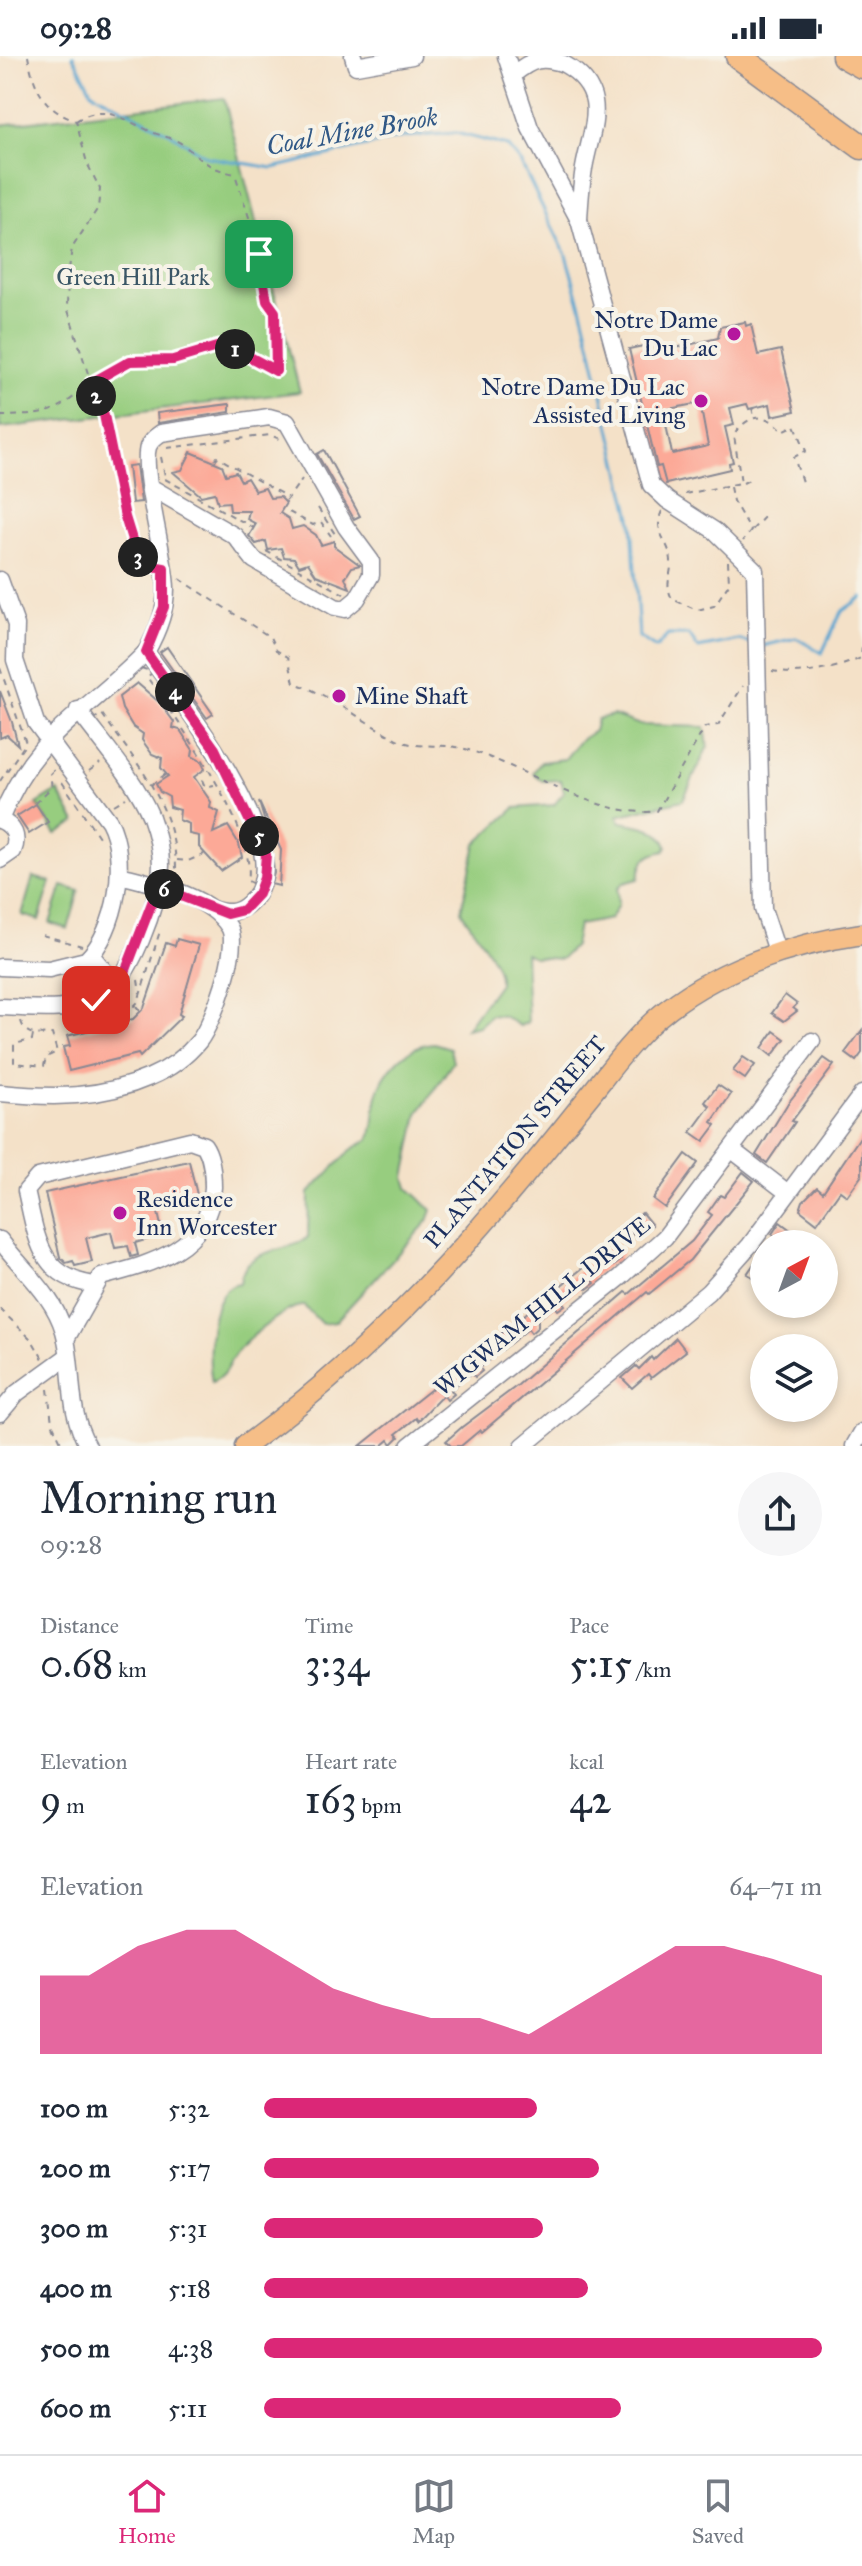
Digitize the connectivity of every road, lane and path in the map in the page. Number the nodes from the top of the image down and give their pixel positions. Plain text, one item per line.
1 (28, 56) edge
2 (353, 56) edge
3 (412, 56) edge
4 (506, 56) edge
5 (738, 56) edge
6 (844, 56) edge
7 (381, 59) edge
8 (862, 66) edge
9 (514, 74) junction
10 (76, 121) junction
11 (862, 147) edge
12 (579, 220) junction
13 (91, 383) junction
14 (752, 408) dead end
15 (0, 416) edge
16 (754, 417) junction
17 (282, 440) dead end
18 (167, 448) dead end
19 (161, 457) dead end
20 (215, 461) dead end
21 (749, 480) dead end
22 (807, 481) dead end
23 (158, 483) junction
24 (741, 483) junction
25 (307, 486) dead end
26 (730, 487) junction
27 (313, 498) dead end
28 (669, 502) junction
29 (289, 512) dead end
30 (765, 516) dead end
31 (751, 531) junction
32 (341, 533) dead end
33 (333, 535) junction
34 (732, 551) junction
35 (164, 568) junction
36 (0, 580) edge
37 (862, 646) edge
38 (146, 652) junction
39 (0, 668) edge
40 (757, 668) junction
41 (78, 710) junction
42 (50, 737) junction
43 (99, 764) dead end
44 (93, 769) dead end
45 (53, 770) dead end
46 (166, 774) dead end
47 (202, 780) dead end
48 (0, 781) edge
49 (62, 782) dead end
50 (151, 785) junction
51 (216, 785) junction
52 (123, 799) dead end
53 (35, 803) dead end
54 (117, 804) dead end
55 (0, 820) edge
56 (104, 848) dead end
57 (204, 854) dead end
58 (0, 860) edge
59 (176, 860) junction
60 (120, 875) junction
61 (158, 887) junction
62 (212, 909) junction
63 (862, 934) edge
64 (42, 935) dead end
65 (778, 954) junction
66 (91, 955) junction
67 (0, 967) edge
68 (146, 980) dead end
69 (117, 986) junction
70 (140, 998) dead end
71 (135, 1005) dead end
72 (0, 1007) edge
73 (20, 1008) junction
74 (123, 1011) dead end
75 (141, 1012) dead end
76 (107, 1014) dead end
77 (33, 1035) junction
78 (812, 1041) dead end
79 (0, 1093) edge
80 (862, 1094) edge
81 (732, 1150) junction
82 (788, 1193) junction
83 (0, 1240) edge
84 (91, 1293) junction
85 (0, 1309) edge
86 (57, 1313) junction
87 (67, 1348) junction
88 (45, 1363) dead end
89 (49, 1386) dead end
90 (0, 1413) edge
91 (862, 1432) edge
92 (258, 1442) edge
93 (63, 1446) edge
94 (88, 1446) edge
95 (409, 1446) edge
96 (523, 1446) edge
97 (854, 1446) edge

1 - 10 path
2 - 7 street
3 - 7 street
4 - 9 street
5 - 11 highway
6 - 8 highway
9 - 12 street
9 - 12 street
10 - 13 path
10 - 13 path
12 - 28 street
13 - 15 path
13 - 35 path
14 - 16 path
16 - 22 path
16 - 24 path
17 - 18 path
19 - 23 path
20 - 25 path
21 - 24 path
23 - 23 street
23 - 35 street
24 - 26 path
26 - 28 path
26 - 31 path
27 - 33 path
28 - 34 street
28 - 34 path
29 - 33 path
30 - 31 path
31 - 34 path
32 - 33 path
34 - 40 street
35 - 38 street
35 - 40 path
36 - 42 street
37 - 40 path
38 - 41 street
38 - 62 street
39 - 48 path
40 - 65 street
41 - 42 street
41 - 61 street
42 - 55 street
42 - 60 street
43 - 44 path
45 - 53 path
46 - 50 path
47 - 51 path
49 - 56 path
50 - 51 path
50 - 59 path
51 - 59 path
52 - 54 path
55 - 58 street
57 - 59 path
60 - 61 street
60 - 66 street
61 - 62 street
61 - 69 street
62 - 79 street
63 - 65 main road, PLANTATION STREET
64 - 66 path
65 - 92 main road, PLANTATION STREET
66 - 67 street
66 - 69 street
68 - 70 path
69 - 73 street
71 - 75 path
72 - 73 street
73 - 77 path
74 - 76 path
77 - 77 path
78 - 81 street, WIGWAM HILL DRIVE
80 - 82 street
81 - 82 street
81 - 95 street, WIGWAM HILL DRIVE
82 - 96 street
83 - 86 street
84 - 84 street
84 - 86 street
84 - 87 street
85 - 88 path
86 - 87 street
87 - 90 street
87 - 94 street
89 - 93 path
91 - 97 street

